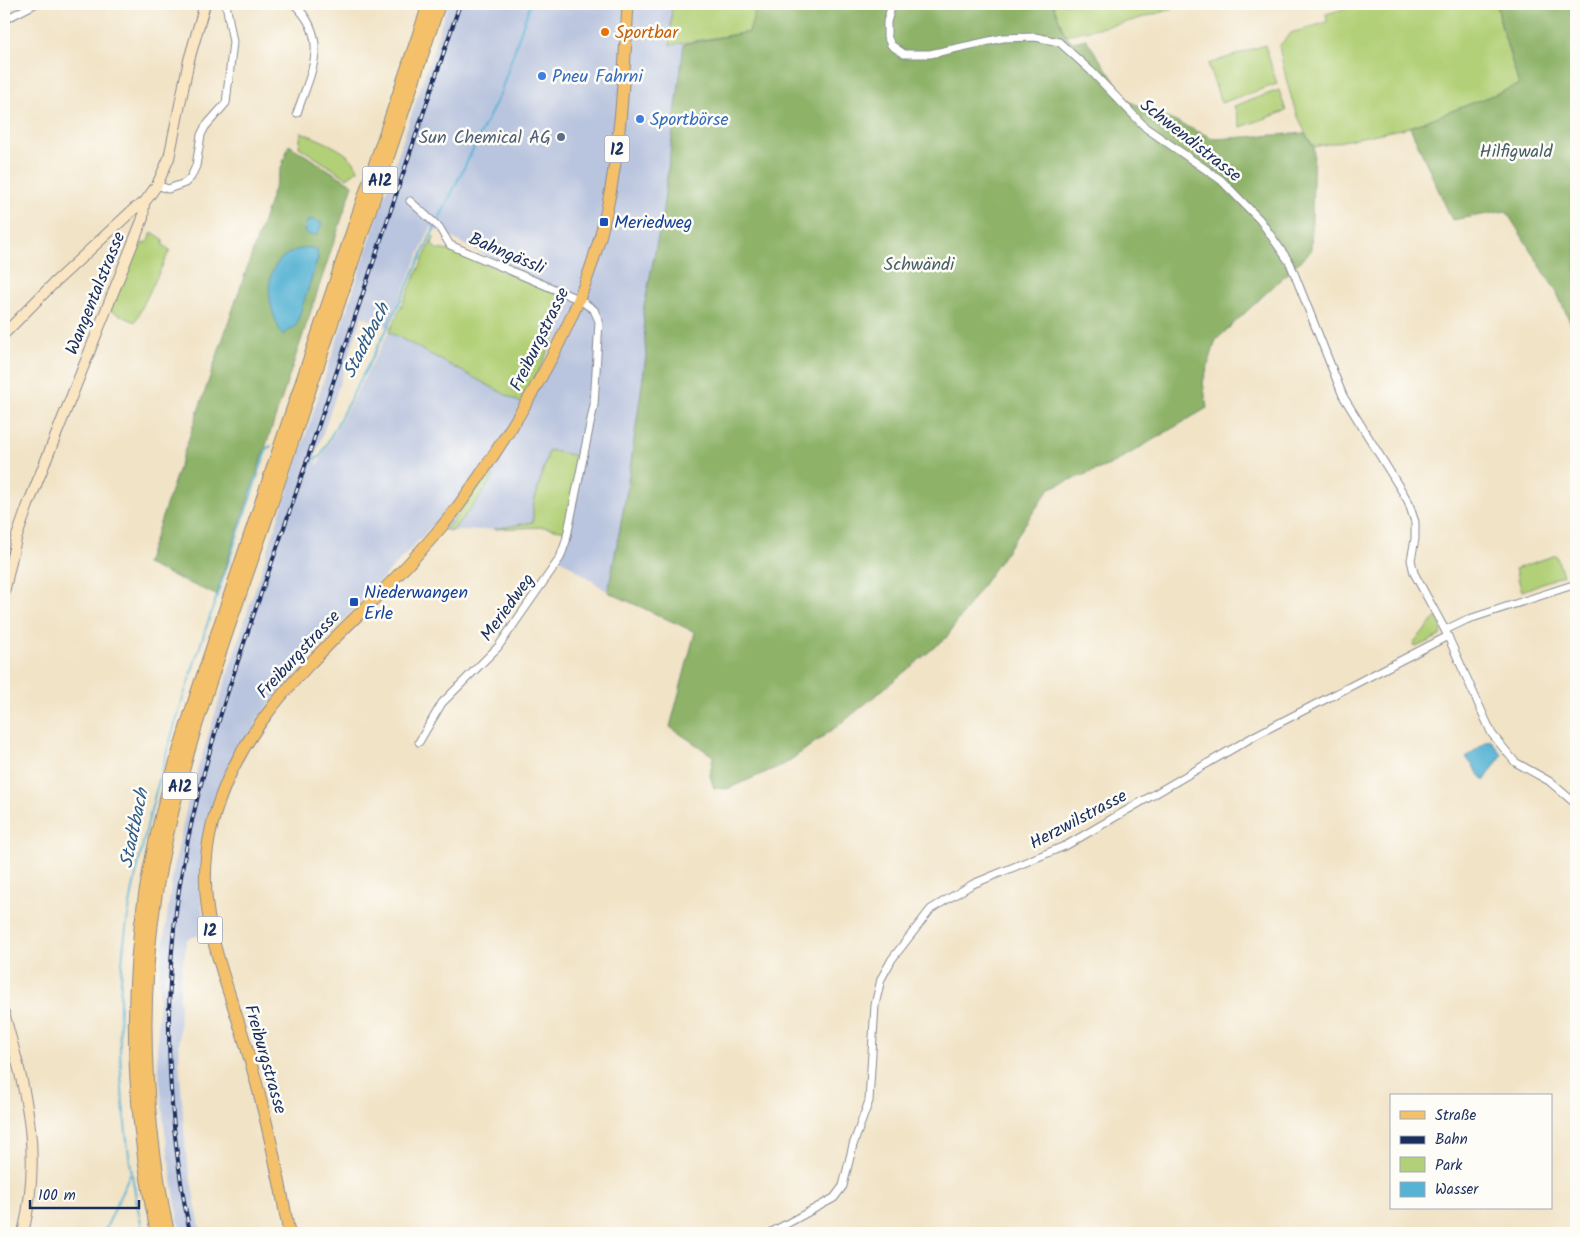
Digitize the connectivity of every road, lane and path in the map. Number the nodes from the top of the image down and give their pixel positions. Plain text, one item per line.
1 (35, 4) edge
2 (205, 4) edge
3 (226, 4) edge
4 (294, 4) edge
5 (429, 4) edge
6 (439, 4) edge
7 (628, 4) edge
8 (892, 4) edge
9 (4, 20) edge
10 (297, 113) dead end
11 (157, 185) junction
12 (410, 201) dead end
13 (144, 203) junction
14 (580, 300) junction
15 (4, 334) edge
16 (1576, 584) edge
17 (4, 593) edge
18 (1446, 633) junction
19 (419, 742) dead end
20 (1576, 804) edge
21 (4, 1014) edge
22 (23, 1233) edge
23 (157, 1233) edge
24 (168, 1233) edge
25 (289, 1233) edge
26 (770, 1233) edge

1 - 9 street
2 - 11 street, Wangentalstrasse
3 - 11 street
4 - 10 street
5 - 23 highway, A12
6 - 24 highway, A12
7 - 14 main road, Freiburgstrasse / 12
8 - 18 street, Schwendistrasse
11 - 13 street, Wangentalstrasse
12 - 14 street, Bahngässli
13 - 15 street
13 - 17 street, Wangentalstrasse
14 - 19 street, Meriedweg
14 - 25 main road, Freiburgstrasse / 12
16 - 18 street, Herzwilstrasse
18 - 20 street, Schwendistrasse
18 - 26 street, Herzwilstrasse
21 - 22 street

